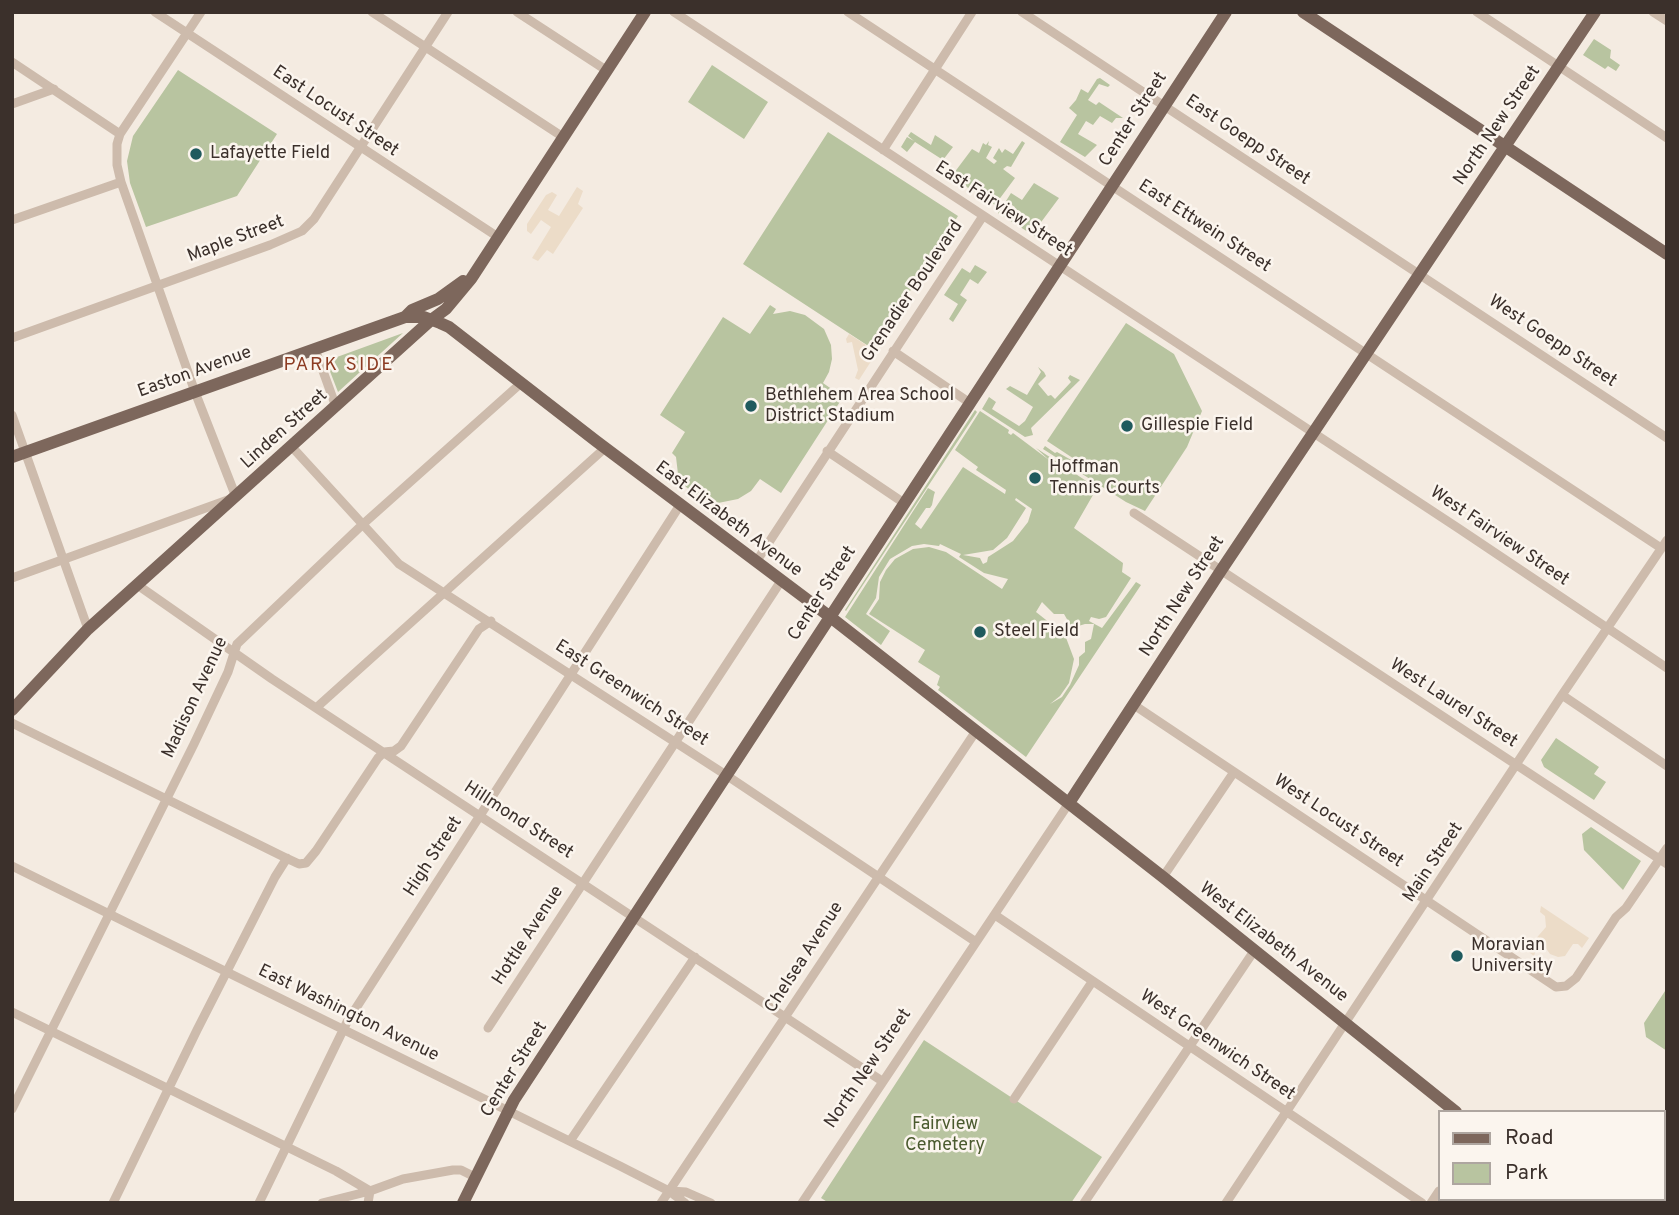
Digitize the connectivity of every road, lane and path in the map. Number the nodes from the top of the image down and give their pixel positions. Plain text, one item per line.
1 (155, 12) edge
2 (201, 12) edge
3 (372, 12) edge
4 (448, 12) edge
5 (517, 12) edge
6 (645, 12) edge
7 (674, 12) edge
8 (848, 12) edge
9 (972, 12) edge
10 (1022, 12) edge
11 (1226, 12) edge
12 (1303, 12) edge
13 (1477, 12) edge
14 (1595, 12) edge
15 (1653, 12) edge
16 (1667, 21) edge
17 (188, 33) junction
18 (425, 47) junction
19 (12, 62) edge
20 (1559, 66) junction
21 (606, 70) junction
22 (934, 70) junction
23 (54, 89) junction
24 (12, 104) edge
25 (1165, 105) junction
26 (120, 134) junction
27 (563, 136) junction
28 (1667, 138) edge
29 (1506, 146) junction
30 (360, 147) junction
31 (883, 150) junction
32 (121, 182) junction
33 (1112, 186) junction
34 (983, 216) junction
35 (12, 220) edge
36 (498, 237) junction
37 (1667, 254) edge
38 (1059, 265) junction
39 (1420, 274) junction
40 (471, 279) junction
41 (158, 286) junction
42 (405, 317) junction
43 (431, 320) junction
44 (12, 338) edge
45 (315, 349) junction
46 (893, 351) junction
47 (1368, 354) junction
48 (520, 384) junction
49 (195, 392) junction
50 (970, 403) junction
51 (336, 407) junction
52 (12, 415) edge
53 (1314, 433) junction
54 (1667, 438) edge
55 (292, 447) junction
56 (605, 448) junction
57 (827, 451) junction
58 (26, 453) junction
59 (12, 457) edge
60 (236, 497) junction
61 (904, 503) junction
62 (680, 505) junction
63 (1134, 513) dead end
64 (362, 525) junction
65 (1664, 544) edge
66 (63, 560) junction
67 (756, 562) junction
68 (1222, 569) junction
69 (12, 578) edge
70 (781, 582) junction
71 (139, 586) junction
72 (444, 592) junction
73 (829, 617) junction
74 (491, 621) junction
75 (88, 629) junction
76 (1608, 629) junction
77 (235, 652) junction
78 (1667, 668) edge
79 (572, 675) junction
80 (1562, 695) junction
81 (1134, 705) junction
82 (316, 708) junction
83 (12, 710) edge
84 (12, 723) edge
85 (976, 731) junction
86 (674, 741) junction
87 (384, 752) junction
88 (1517, 765) junction
89 (1667, 766) edge
90 (1234, 772) junction
91 (726, 775) junction
92 (166, 799) junction
93 (1069, 803) junction
94 (480, 815) junction
95 (1667, 848) edge
96 (287, 858) junction
97 (1663, 861) edge
98 (12, 866) edge
99 (877, 877) junction
100 (1163, 877) junction
101 (583, 882) junction
102 (1428, 901) junction
103 (109, 914) junction
104 (995, 915) junction
105 (634, 916) junction
106 (976, 942) junction
107 (1254, 950) junction
108 (695, 957) junction
109 (226, 972) junction
110 (1092, 982) junction
111 (12, 1012) edge
112 (785, 1018) junction
113 (1346, 1023) junction
114 (488, 1028) dead end
115 (342, 1030) junction
116 (50, 1031) junction
117 (1189, 1047) junction
118 (882, 1080) junction
119 (168, 1089) junction
120 (1014, 1100) dead end
121 (12, 1109) edge
122 (1454, 1110) edge
123 (507, 1111) junction
124 (1286, 1112) junction
125 (570, 1141) junction
126 (286, 1147) junction
127 (475, 1177) junction
128 (370, 1191) junction
129 (669, 1191) junction
130 (113, 1203) edge
131 (260, 1203) edge
132 (322, 1203) edge
133 (369, 1203) edge
134 (463, 1203) edge
135 (661, 1203) edge
136 (685, 1203) edge
137 (711, 1203) edge
138 (802, 1203) edge
139 (1084, 1203) edge
140 (1226, 1203) edge
141 (1422, 1203) edge

1 - 17 street, East Locust Street
2 - 17 street
3 - 18 street
4 - 18 street, Maple Street
5 - 21 street
6 - 21 main road, Linden Street
7 - 31 street, East Fairview Street
8 - 22 street, East Ettwein Street
9 - 22 street
10 - 25 street, East Goepp Street
11 - 25 main road, Center Street
12 - 29 main road
13 - 20 street
14 - 20 main road, North New Street
15 - 16 street
17 - 26 street
17 - 30 street, East Locust Street
18 - 27 street
18 - 30 street, Maple Street
19 - 23 street
20 - 28 street
20 - 29 main road, North New Street
21 - 27 main road, Linden Street
22 - 31 street
22 - 33 street, East Ettwein Street
23 - 24 street
23 - 26 street
25 - 33 main road, Center Street
25 - 39 street, East Goepp Street
26 - 32 street
27 - 36 main road, Linden Street
29 - 37 main road
29 - 39 main road, North New Street
30 - 36 street, East Locust Street
30 - 41 street, Maple Street
31 - 34 street, East Fairview Street
32 - 35 street
32 - 41 street
33 - 38 main road, Center Street
33 - 47 street, East Ettwein Street
34 - 38 street, East Fairview Street
34 - 46 street, Grenadier Boulevard
36 - 40 main road, Linden Street
38 - 50 main road, Center Street
38 - 53 street, East Fairview Street
39 - 47 main road, North New Street
39 - 54 street, West Goepp Street
40 - 42 main road
40 - 43 main road, Linden Street
41 - 44 street, Maple Street
41 - 49 street
42 - 43 main road, Easton Avenue
42 - 45 main road, Easton Avenue
43 - 48 main road, East Elizabeth Avenue
43 - 51 main road, Linden Street
45 - 49 main road, Easton Avenue
45 - 51 street
46 - 50 street
46 - 57 street, Grenadier Boulevard
47 - 53 main road, North New Street
47 - 65 street, East Ettwein Street
48 - 56 main road, East Elizabeth Avenue
48 - 64 street, Madison Avenue
49 - 58 main road, Easton Avenue
49 - 60 street
50 - 61 main road, Center Street
51 - 55 main road, Linden Street
52 - 58 street
53 - 68 main road, North New Street
53 - 76 street, West Fairview Street
55 - 60 main road, Linden Street
55 - 64 street, East Greenwich Street
56 - 62 main road, East Elizabeth Avenue
56 - 72 street
57 - 61 street
57 - 67 street, Grenadier Boulevard
58 - 59 main road, Easton Avenue
58 - 66 street
60 - 66 street
60 - 71 main road, Linden Street
61 - 73 main road, Center Street
62 - 67 main road, East Elizabeth Avenue
62 - 79 street, High Street
63 - 68 street, West Laurel Street
64 - 72 street, East Greenwich Street
64 - 77 street, Madison Avenue
65 - 76 street, Main Street
66 - 69 street
66 - 75 street
67 - 70 main road, East Elizabeth Avenue
68 - 81 main road, North New Street
68 - 88 street, West Laurel Street
70 - 73 main road, East Elizabeth Avenue
70 - 86 street, Hottle Avenue
71 - 75 main road, Linden Street
71 - 77 street, Hillmond Street
72 - 74 street, East Greenwich Street
72 - 82 street
73 - 85 main road, East Elizabeth Avenue
73 - 91 main road, Center Street
74 - 79 street, East Greenwich Street
74 - 87 street
75 - 83 main road, Linden Street
76 - 78 street, West Fairview Street
76 - 80 street, Main Street
77 - 82 street, Hillmond Street
77 - 92 street, Madison Avenue
79 - 86 street, East Greenwich Street
79 - 94 street, High Street
80 - 88 street, Main Street
80 - 89 street
81 - 90 street, West Locust Street
81 - 93 main road, North New Street
82 - 87 street, Hillmond Street
84 - 92 street
85 - 93 main road, East Elizabeth Avenue
85 - 99 street, Chelsea Avenue
86 - 91 street, East Greenwich Street
86 - 101 street, Hottle Avenue
87 - 94 street, Hillmond Street
87 - 96 street
88 - 97 street, West Laurel Street
88 - 102 street, Main Street
90 - 100 street
90 - 102 street, West Locust Street
91 - 99 street, East Greenwich Street
91 - 105 main road, Center Street
92 - 96 street
92 - 103 street, Madison Avenue
93 - 100 main road, West Elizabeth Avenue
93 - 104 street, North New Street
94 - 101 street, Hillmond Street
94 - 115 street, High Street
95 - 97 street
96 - 109 street
97 - 102 street, West Locust Street
98 - 103 street, East Washington Avenue
99 - 106 street, East Greenwich Street
99 - 112 street, Chelsea Avenue
100 - 107 main road, West Elizabeth Avenue
101 - 105 street, Hillmond Street
101 - 114 street, Hottle Avenue
102 - 113 street, Main Street
103 - 109 street, East Washington Avenue
103 - 116 street, Madison Avenue
104 - 106 street, North New Street
104 - 110 street, West Greenwich Street
105 - 108 street, Hillmond Street
105 - 123 main road, Center Street
106 - 118 street, North New Street
107 - 113 main road, West Elizabeth Avenue
107 - 117 street
108 - 112 street, Hillmond Street
108 - 125 street
109 - 115 street, East Washington Avenue
109 - 119 street
110 - 117 street, West Greenwich Street
110 - 120 street
111 - 116 street
112 - 118 street, Hillmond Street
112 - 129 street, Chelsea Avenue
113 - 122 main road, West Elizabeth Avenue
113 - 124 street, Main Street
115 - 123 street, East Washington Avenue
115 - 126 street, High Street
116 - 119 street
116 - 121 street, Madison Avenue
117 - 124 street, West Greenwich Street
117 - 139 street
118 - 138 street, North New Street
119 - 126 street
119 - 130 street
123 - 125 street, East Washington Avenue
123 - 127 main road, Center Street
124 - 140 street, Main Street
124 - 141 street, West Greenwich Street
125 - 129 street, East Washington Avenue
126 - 128 street
126 - 131 street, High Street
127 - 128 street
127 - 134 main road, Center Street
128 - 132 street
128 - 133 street
129 - 135 street, Chelsea Avenue
129 - 136 street, East Washington Avenue
129 - 137 street, East Washington Avenue

